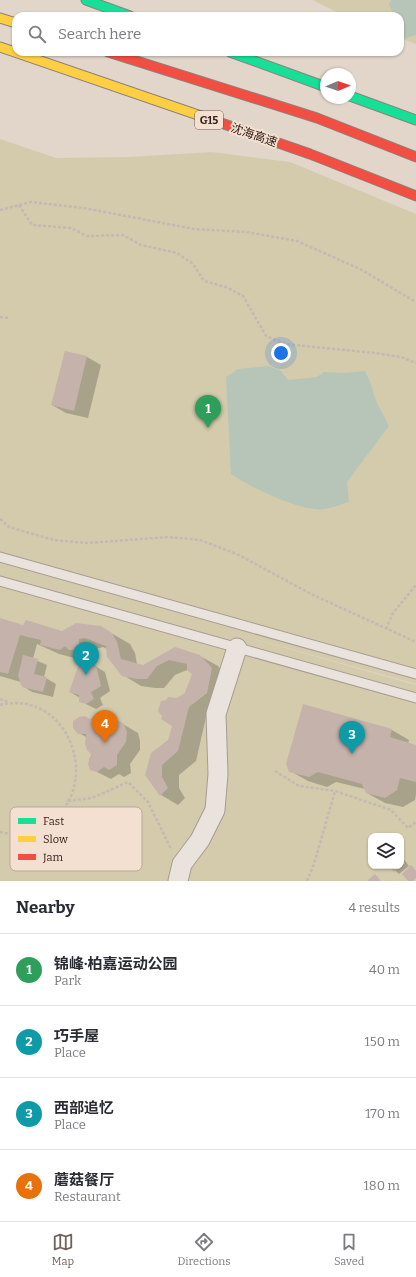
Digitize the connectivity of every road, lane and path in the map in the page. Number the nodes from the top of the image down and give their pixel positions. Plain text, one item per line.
1 (86, 0) edge
2 (119, 12) edge
3 (0, 18) edge
4 (12, 22) edge
5 (0, 47) edge
6 (12, 51) edge
7 (26, 56) edge
8 (121, 56) edge
9 (241, 56) edge
10 (320, 85) edge
11 (356, 98) edge
12 (416, 120) edge
13 (416, 158) edge
14 (416, 196) edge
15 (19, 205) junction
16 (0, 210) edge
17 (416, 302) edge
18 (0, 317) edge
19 (10, 318) dead end
20 (416, 363) edge
21 (0, 519) edge
22 (0, 557) edge
23 (0, 581) edge
24 (416, 584) edge
25 (386, 629) junction
26 (416, 642) edge
27 (237, 648) junction
28 (416, 674) edge
29 (416, 698) edge
30 (0, 699) edge
31 (8, 703) junction
32 (0, 704) edge
33 (275, 771) dead end
34 (335, 791) junction
35 (67, 801) junction
36 (63, 807) edge
37 (416, 822) edge
38 (1, 832) edge
39 (0, 836) edge
40 (180, 872) edge
41 (307, 881) edge

1 - 2 highway
3 - 4 highway
5 - 6 highway, 沈海高速 / G15
7 - 14 highway, 沈海高速 / G15
8 - 13 highway
9 - 10 highway
11 - 12 highway
15 - 16 path
15 - 17 path
15 - 20 path
18 - 19 path
21 - 25 path
22 - 28 lane
23 - 27 lane
24 - 25 path
25 - 26 path
27 - 29 lane
27 - 40 street
30 - 31 path
31 - 32 path
31 - 35 path
33 - 34 path
34 - 37 path
34 - 41 path
35 - 36 path
35 - 40 path
38 - 39 path

